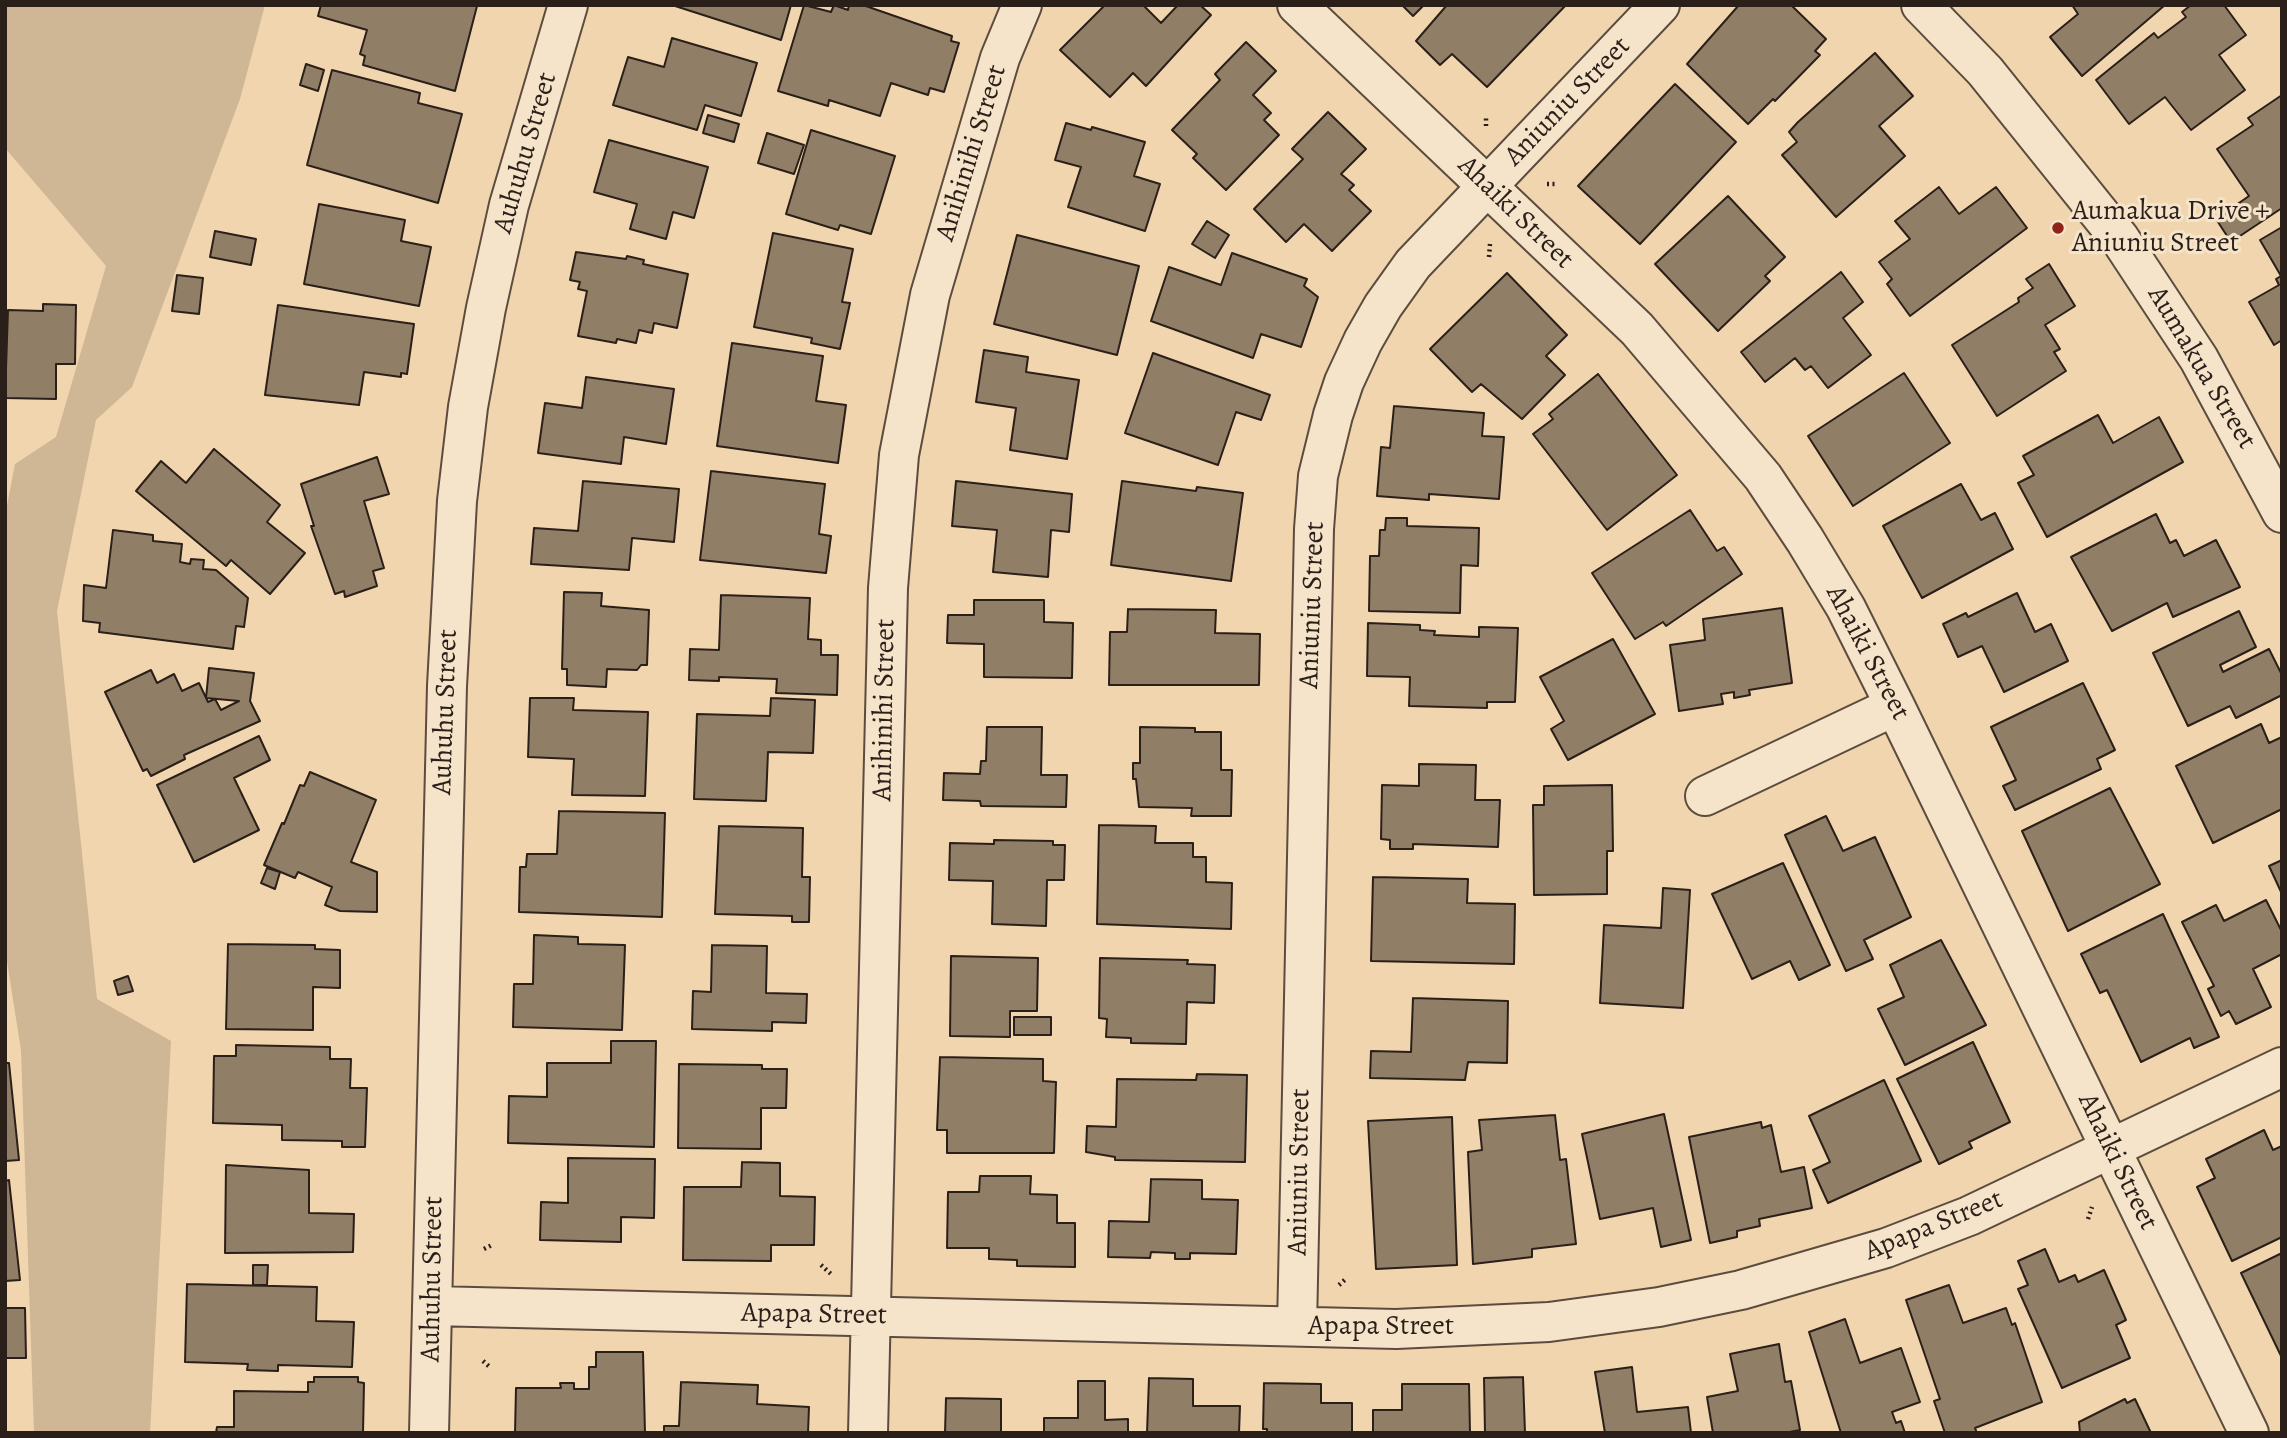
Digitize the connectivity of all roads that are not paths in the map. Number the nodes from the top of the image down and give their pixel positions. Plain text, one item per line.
1 (568, 5) edge
2 (1022, 5) edge
3 (1297, 5) edge
4 (1660, 5) edge
5 (1922, 5) edge
6 (1488, 187) junction
7 (2282, 513) edge
8 (1895, 706) junction
9 (1705, 796) dead end
10 (2282, 1067) edge
11 (2110, 1148) junction
12 (432, 1306) junction
13 (870, 1316) junction
14 (1297, 1326) junction
15 (429, 1433) edge
16 (867, 1433) edge
17 (2249, 1433) edge

1 - 12 street, Auhuhu Street
2 - 13 street, Anihinihi Street
3 - 6 street, Ahaiki Street
4 - 6 street, Aniuniu Street
5 - 7 street, Aumakua Street
6 - 8 street, Ahaiki Street
6 - 14 street, Aniuniu Street
8 - 9 street
8 - 11 street, Ahaiki Street
10 - 11 street, Apapa Street
11 - 14 street, Apapa Street
11 - 17 street, Ahaiki Street
12 - 13 street, Apapa Street
12 - 15 street, Auhuhu Street
13 - 14 street, Apapa Street
13 - 16 street, Anihinihi Street

